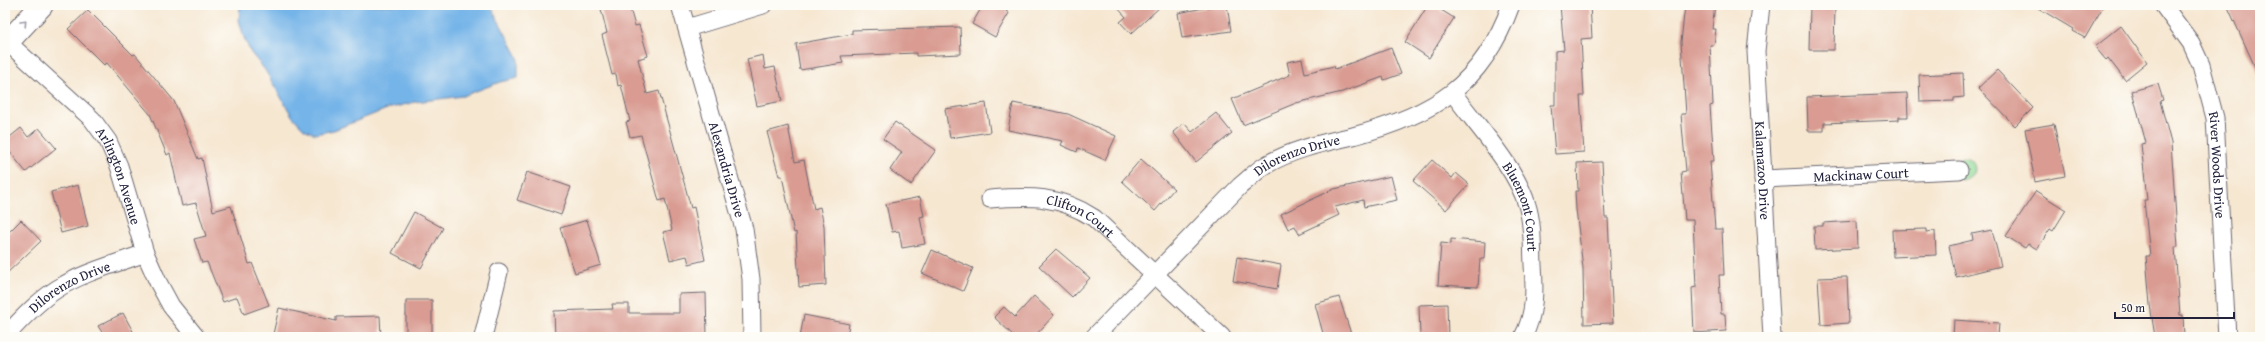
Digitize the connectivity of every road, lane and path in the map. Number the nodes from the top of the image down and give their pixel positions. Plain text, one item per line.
1 (42, 5) edge
2 (680, 5) edge
3 (763, 5) edge
4 (1511, 5) edge
5 (1761, 5) edge
6 (2163, 5) edge
7 (687, 28) junction
8 (6, 42) edge
9 (1453, 93) junction
10 (1959, 170) dead end
11 (1763, 179) junction
12 (990, 199) dead end
13 (146, 253) junction
14 (499, 272) dead end
15 (1154, 274) junction
16 (5, 337) edge
17 (196, 337) edge
18 (483, 337) edge
19 (752, 337) edge
20 (1094, 337) edge
21 (1222, 337) edge
22 (1523, 337) edge
23 (1772, 337) edge
24 (2227, 337) edge

8 -> 1 main road
2 - 7 street, Alexandria Drive
3 - 7 street
4 - 9 street, Dilorenzo Drive
5 - 11 street, Kalamazoo Drive
6 - 24 street, River Woods Drive
7 - 19 street, Alexandria Drive
8 - 13 street, Arlington Avenue
9 - 15 street, Dilorenzo Drive
9 - 22 street, Bluemont Court
10 - 11 street, Mackinaw Court
11 - 23 street, Kalamazoo Drive
12 - 15 street, Clifton Court
13 - 16 street, Dilorenzo Drive
13 - 17 street, Arlington Avenue
14 - 18 street
15 - 20 street, Dilorenzo Drive
15 - 21 street, Clifton Court

